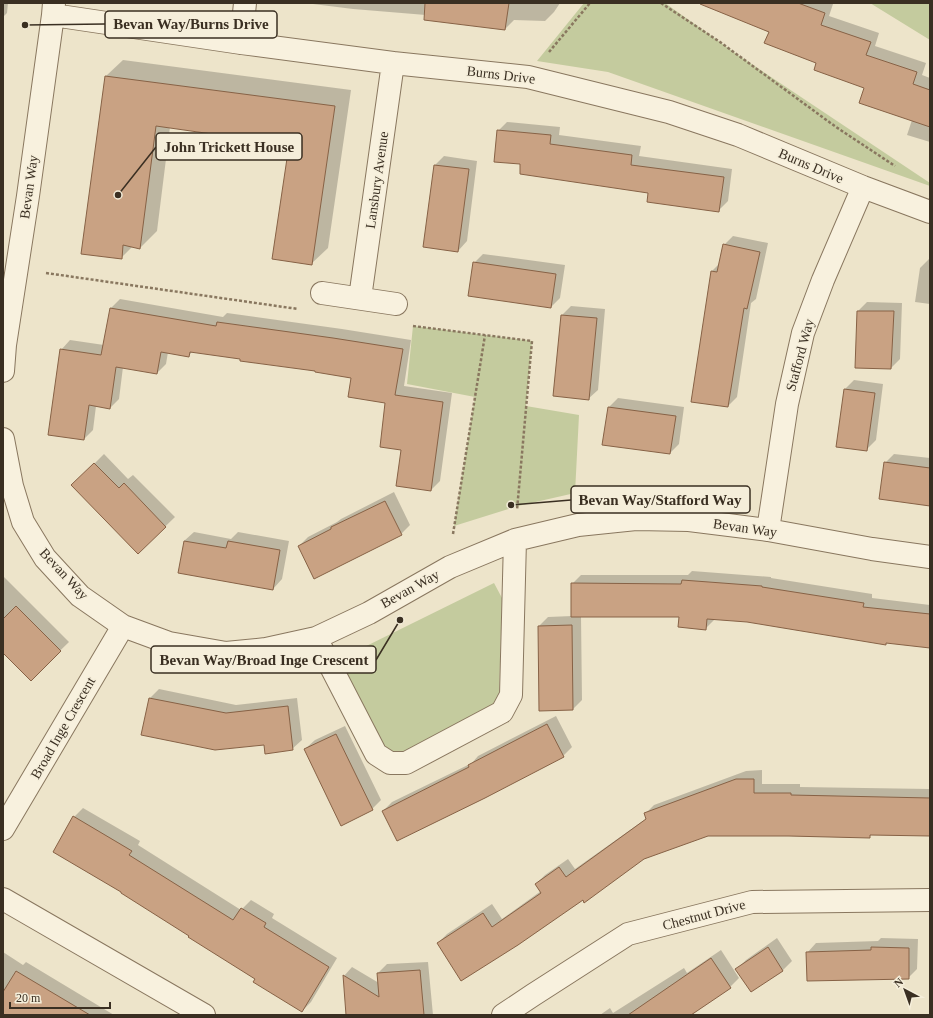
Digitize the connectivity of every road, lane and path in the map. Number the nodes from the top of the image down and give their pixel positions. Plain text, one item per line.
1 (245, 3) edge
2 (590, 3) edge
3 (661, 3) edge
4 (54, 9) edge
5 (241, 43) junction
6 (393, 63) junction
7 (528, 77) junction
8 (896, 167) dead end
9 (863, 188) junction
10 (930, 212) edge
11 (16, 269) junction
12 (322, 293) joint
13 (360, 298) junction
14 (396, 304) joint
15 (485, 335) junction
16 (3, 371) edge
17 (3, 439) edge
18 (768, 530) junction
19 (515, 540) junction
20 (930, 557) edge
21 (450, 567) junction
22 (123, 626) junction
23 (316, 638) junction
24 (3, 830) edge
25 (3, 899) edge
26 (930, 900) edge
27 (204, 1015) edge
28 (503, 1015) edge

1 - 5 street
2 - 7 path
3 - 8 path
4 - 5 street, Burns Drive
4 - 11 street, Bevan Way
5 - 6 street, Burns Drive
6 - 7 street, Burns Drive
6 - 13 street, Lansbury Avenue
7 - 9 street, Burns Drive
9 - 10 street, Burns Drive
9 - 18 street, Stafford Way
11 - 12 path
11 - 16 street, Bevan Way
12 - 13 street
13 - 14 street
14 - 15 path
15 - 19 path
15 - 21 path
17 - 22 street, Bevan Way
18 - 19 street, Bevan Way
18 - 20 street, Bevan Way
19 - 21 street, Bevan Way
19 - 23 street
21 - 23 street, Bevan Way
22 - 23 street, Bevan Way
22 - 24 street, Broad Inge Crescent
25 - 27 street
26 - 28 street, Chestnut Drive

